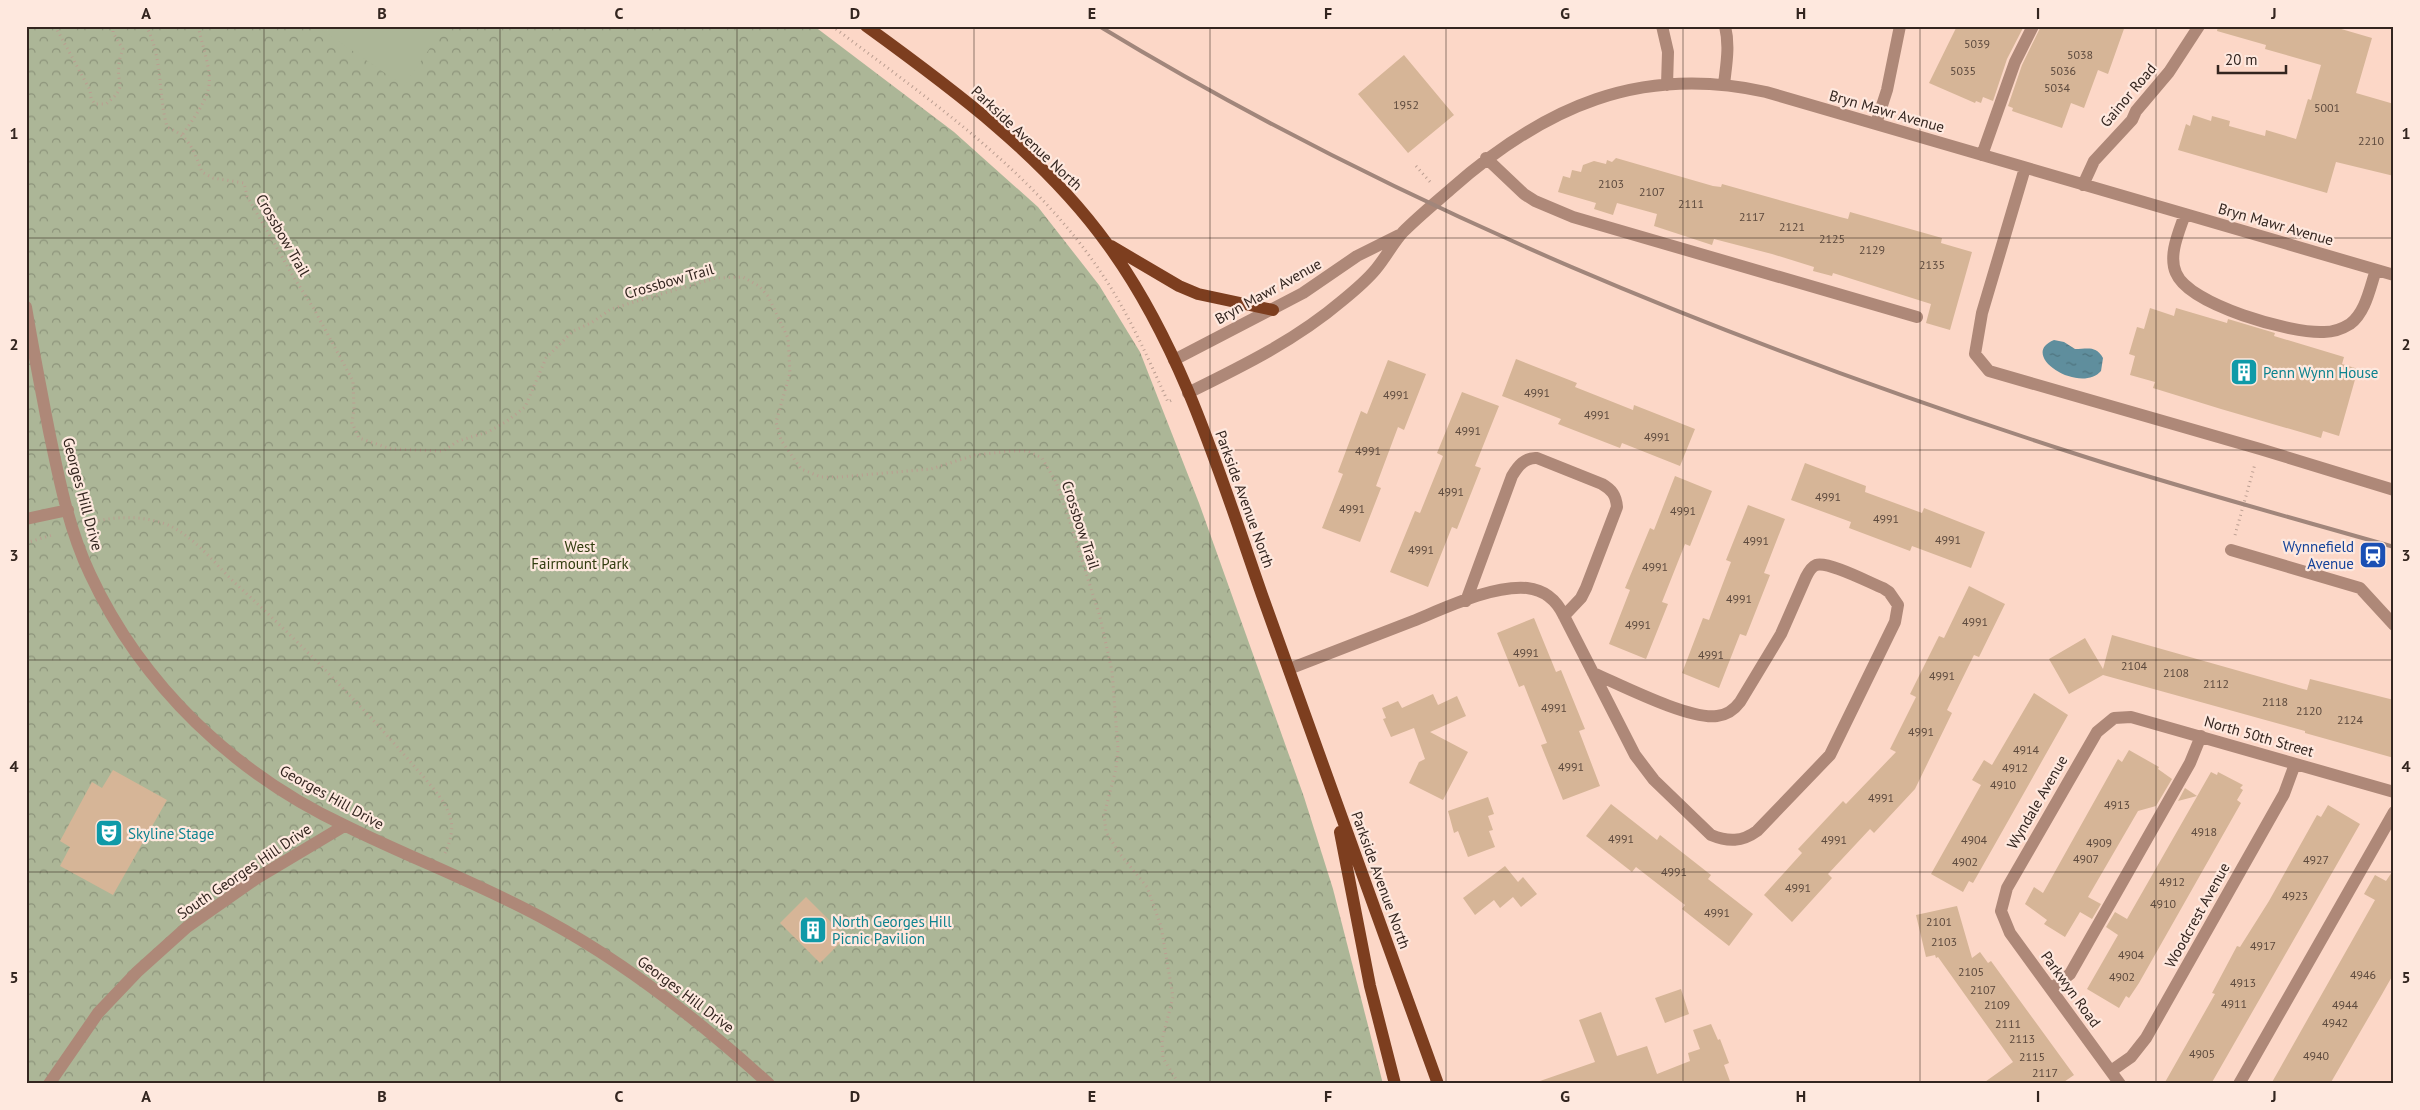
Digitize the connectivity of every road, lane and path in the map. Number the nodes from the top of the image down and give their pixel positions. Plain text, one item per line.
1 (55, 26) edge
2 (113, 26) edge
3 (146, 26) edge
4 (198, 26) edge
5 (832, 26) edge
6 (866, 26) edge
7 (1662, 26) edge
8 (1725, 26) edge
9 (1900, 26) edge
10 (2034, 26) edge
11 (2199, 26) edge
12 (1667, 86) junction
13 (1724, 86) junction
14 (1876, 124) junction
15 (183, 134) junction
16 (1982, 155) junction
17 (1486, 158) junction
18 (1416, 166) dead end
19 (2025, 168) junction
20 (2083, 184) junction
21 (1443, 195) junction
22 (2185, 214) junction
23 (1402, 233) junction
24 (1107, 243) junction
25 (2376, 270) junction
26 (2394, 275) edge
27 (1273, 310) junction
28 (27, 312) edge
29 (1917, 317) dead end
30 (30, 359) edge
31 (1174, 360) junction
32 (1188, 393) junction
33 (1168, 402) dead end
34 (2260, 449) junction
35 (2394, 490) edge
36 (68, 510) junction
37 (26, 519) edge
38 (89, 523) dead end
39 (52, 536) dead end
40 (26, 543) edge
41 (2231, 550) joint
42 (1466, 601) junction
43 (1564, 616) junction
44 (2394, 625) edge
45 (1289, 669) junction
46 (1593, 673) junction
47 (2114, 718) joint
48 (2201, 736) junction
49 (2295, 764) junction
50 (1332, 790) junction
51 (2394, 792) edge
52 (2394, 812) edge
53 (344, 826) junction
54 (450, 841) dead end
55 (2001, 911) joint
56 (2051, 989) junction
57 (2111, 1071) junction
58 (49, 1084) edge
59 (769, 1084) edge
60 (1179, 1084) edge
61 (1395, 1084) edge
62 (1438, 1084) edge
63 (2120, 1084) edge
64 (2239, 1084) edge

1 - 2 path
3 - 15 path, Crossbow Trail
4 - 15 path
5 - 33 path
6 - 24 main road, Parkside Avenue North
7 - 12 street
8 - 13 street
9 - 14 street
10 - 16 street
11 - 20 street, Gainor Road
12 - 13 street, Bryn Mawr Avenue
12 - 17 street, Bryn Mawr Avenue
13 - 14 street, Bryn Mawr Avenue
14 - 16 street, Bryn Mawr Avenue
15 - 60 path, Crossbow Trail
16 - 19 street, Bryn Mawr Avenue
17 - 21 street, Bryn Mawr Avenue
17 - 29 street
18 - 21 path
19 - 20 street, Bryn Mawr Avenue
19 - 34 street
20 - 22 street, Bryn Mawr Avenue
21 - 23 street, Bryn Mawr Avenue
22 - 25 street, Bryn Mawr Avenue
22 - 25 street
23 - 27 street, Bryn Mawr Avenue
23 - 32 street, Bryn Mawr Avenue
24 - 27 main road
24 - 31 main road, Parkside Avenue North
25 - 26 street, Bryn Mawr Avenue
27 - 31 street, Bryn Mawr Avenue
28 - 30 street, Georges Hill Drive
30 - 36 street, Georges Hill Drive
31 - 32 main road, Parkside Avenue North
32 - 45 main road, Parkside Avenue North
34 - 35 street
34 - 41 path
36 - 37 street
36 - 53 street, Georges Hill Drive
38 - 54 path
39 - 40 path
41 - 44 street
42 - 43 street
42 - 43 street
42 - 45 street
43 - 46 street
45 - 50 main road, Parkside Avenue North
46 - 46 street
47 - 48 street, North 50th Street
47 - 55 street, Wyndale Avenue
48 - 49 street, North 50th Street
48 - 56 street
49 - 51 street, North 50th Street
49 - 57 street, Woodcrest Avenue
50 - 61 main road
50 - 62 main road, Parkside Avenue North
52 - 64 street
53 - 58 street, South Georges Hill Drive
53 - 59 street, Georges Hill Drive
55 - 56 street, Parkwyn Road
56 - 57 street, Parkwyn Road
57 - 63 street, Parkwyn Road

